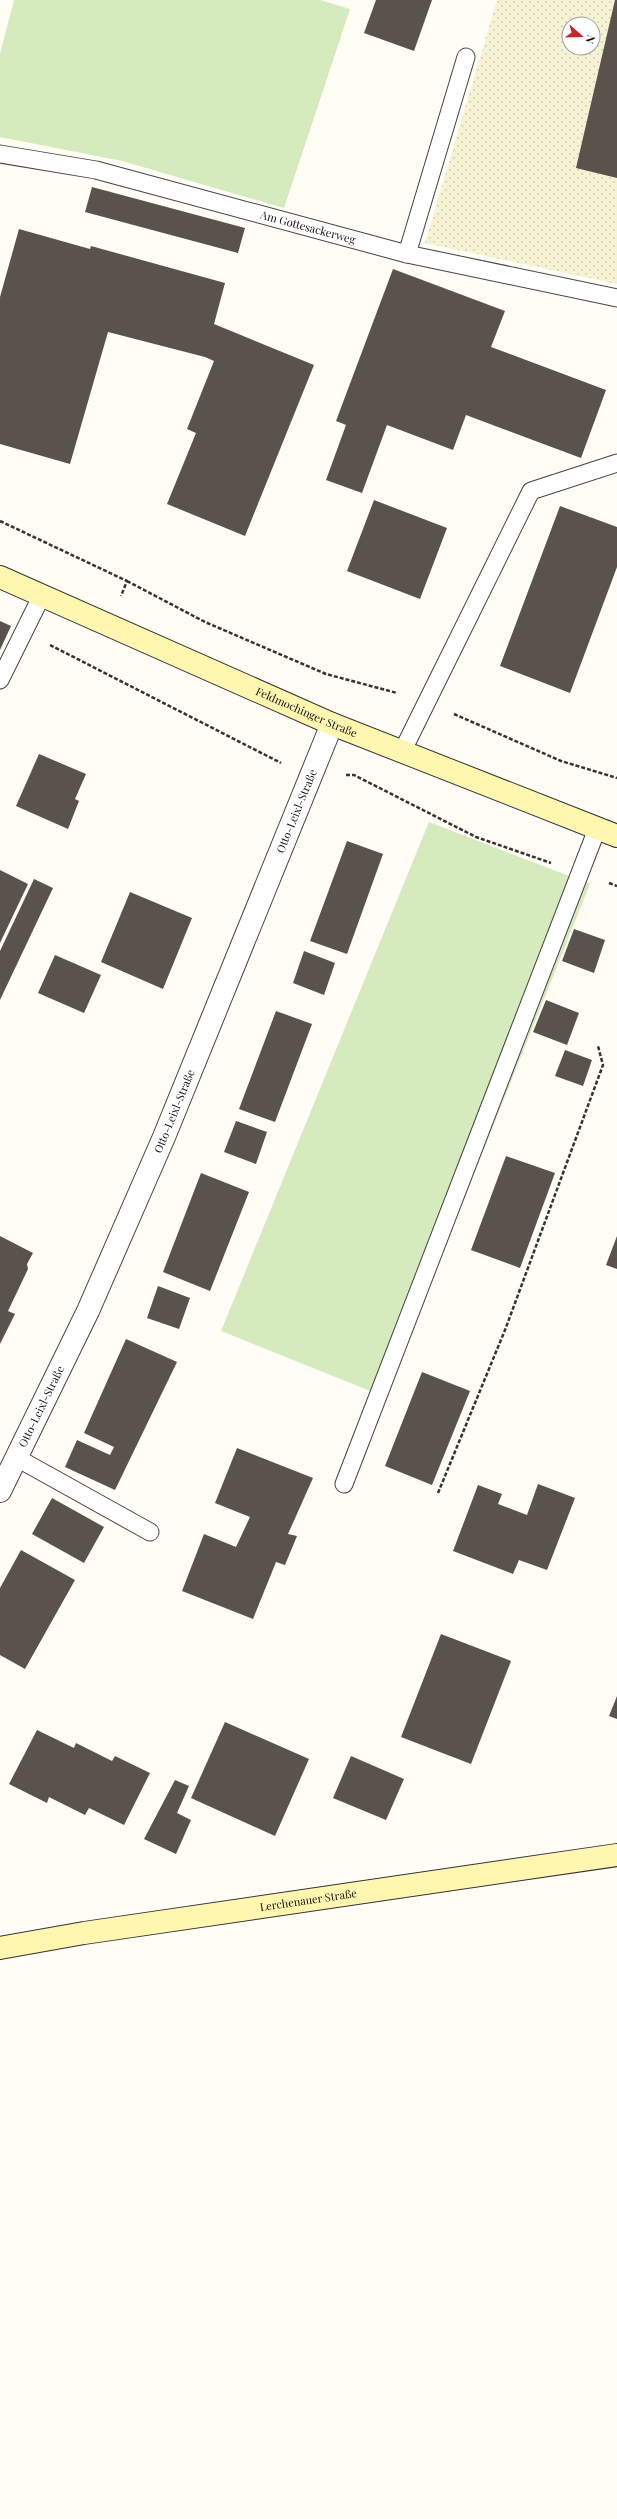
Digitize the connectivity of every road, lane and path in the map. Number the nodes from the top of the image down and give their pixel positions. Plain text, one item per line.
1 (466, 57) dead end
2 (1, 159) edge
3 (406, 254) junction
4 (617, 298) edge
5 (617, 463) edge
6 (0, 521) edge
7 (0, 576) edge
8 (127, 581) junction
9 (42, 595) junction
10 (110, 624) junction
11 (0, 680) edge
12 (426, 702) junction
13 (332, 724) junction
14 (402, 752) junction
15 (617, 778) edge
16 (607, 833) edge
17 (598, 1046) dead end
18 (17, 1458) junction
19 (344, 1484) dead end
20 (0, 1491) edge
21 (438, 1493) dead end
22 (150, 1532) dead end
23 (617, 1855) edge
24 (0, 1948) edge

1 - 3 lane
2 - 3 lane, Am Gottesackerweg
3 - 4 lane, Am Gottesackerweg
5 - 12 lane
6 - 8 path
7 - 9 main road, Feldmochinger Straße
8 - 10 path
8 - 12 path
9 - 10 main road, Feldmochinger Straße
9 - 11 lane
10 - 13 main road, Feldmochinger Straße
12 - 14 lane
12 - 15 path
13 - 14 main road, Feldmochinger Straße
13 - 18 street, Otto-Leixl-Straße
14 - 16 main road, Feldmochinger Straße
16 - 19 lane
17 - 21 path
18 - 20 street, Otto-Leixl-Straße
18 - 22 lane
23 - 24 main road, Lerchenauer Straße

